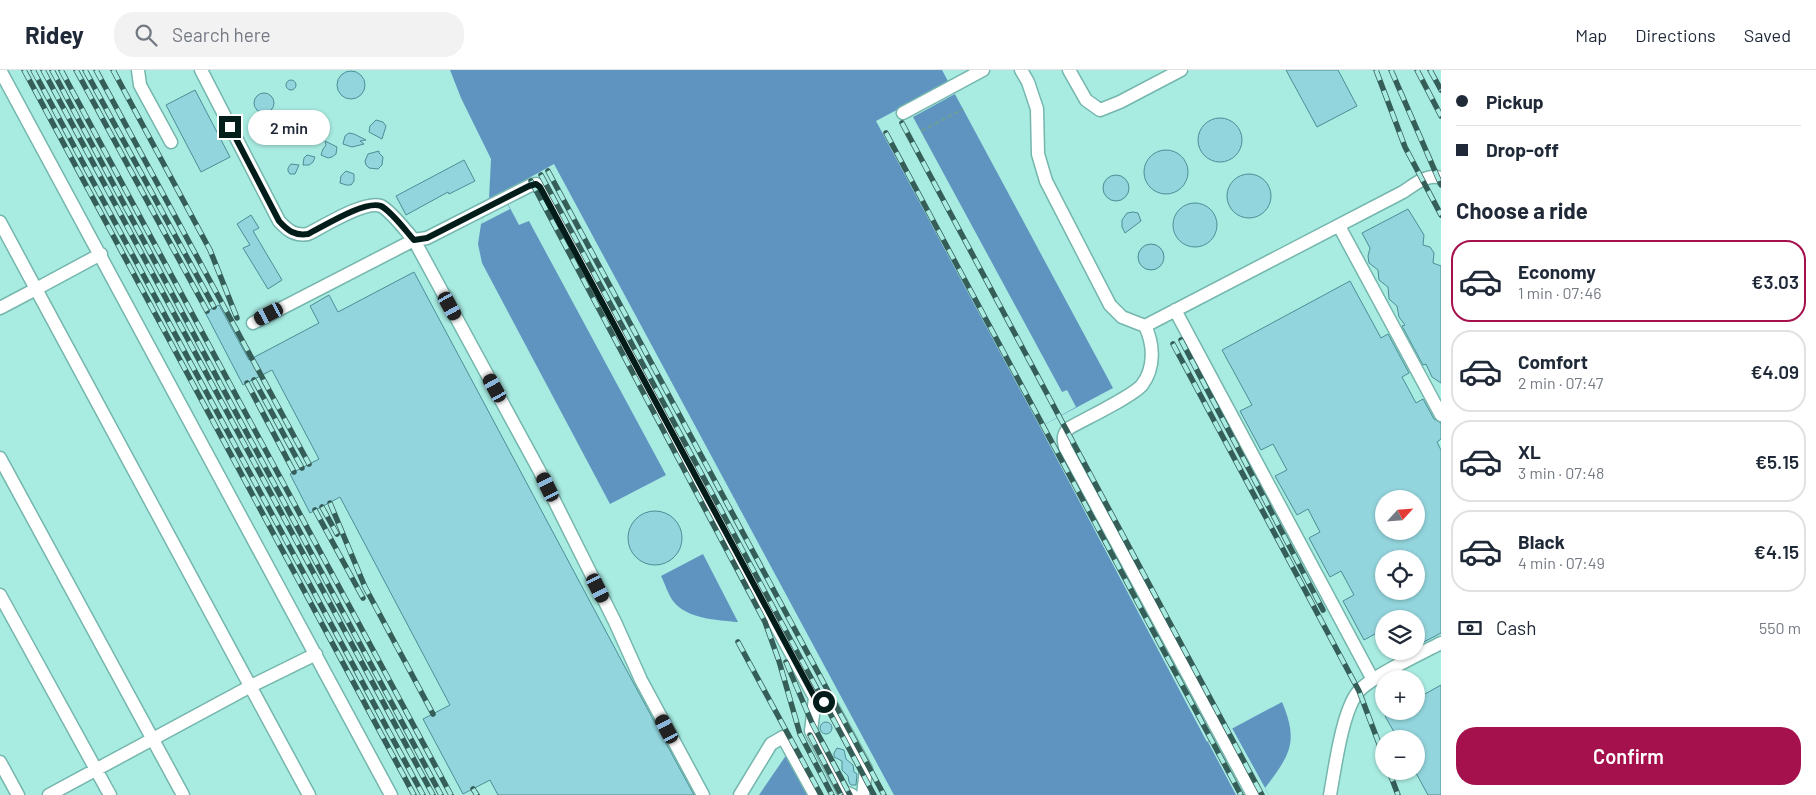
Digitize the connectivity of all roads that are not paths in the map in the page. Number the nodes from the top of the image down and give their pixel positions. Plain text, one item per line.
1 (0, 70) edge
2 (138, 70) edge
3 (200, 70) edge
4 (983, 70) edge
5 (1021, 70) edge
6 (1069, 70) edge
7 (1181, 70) edge
8 (903, 113) dead end
9 (171, 142) dead end
10 (1441, 178) edge
11 (0, 222) edge
12 (1339, 226) junction
13 (414, 240) junction
14 (101, 254) junction
15 (36, 289) junction
16 (0, 308) edge
17 (1175, 310) junction
18 (253, 323) dead end
19 (1145, 326) junction
20 (1441, 415) edge
21 (0, 458) edge
22 (0, 595) edge
23 (1441, 643) edge
24 (316, 654) junction
25 (1373, 680) junction
26 (251, 686) junction
27 (815, 698) junction
28 (153, 740) junction
29 (0, 762) edge
30 (97, 770) junction
31 (18, 795) edge
32 (49, 795) edge
33 (110, 795) edge
34 (183, 795) edge
35 (309, 795) edge
36 (391, 795) edge
37 (702, 795) edge
38 (740, 795) edge
39 (815, 795) edge
40 (852, 795) edge
41 (863, 795) edge
42 (1253, 795) edge
43 (1330, 795) edge

1 - 14 street
2 - 9 street
3 - 13 street
4 - 8 street
5 - 19 street
6 - 7 street
10 - 12 street
11 - 15 street
12 - 17 street
12 - 20 street
13 - 18 street
13 - 27 street
13 - 37 street
14 - 15 street
14 - 24 street
15 - 16 street
15 - 26 street
17 - 19 street
17 - 25 street
19 - 42 street
21 - 28 street
22 - 30 street
23 - 25 street
24 - 26 street
24 - 36 street
25 - 43 street
26 - 28 street
26 - 35 street
27 - 40 street
27 - 41 street
28 - 30 street
28 - 34 street
29 - 31 street
30 - 32 street
30 - 33 street
38 - 39 street

